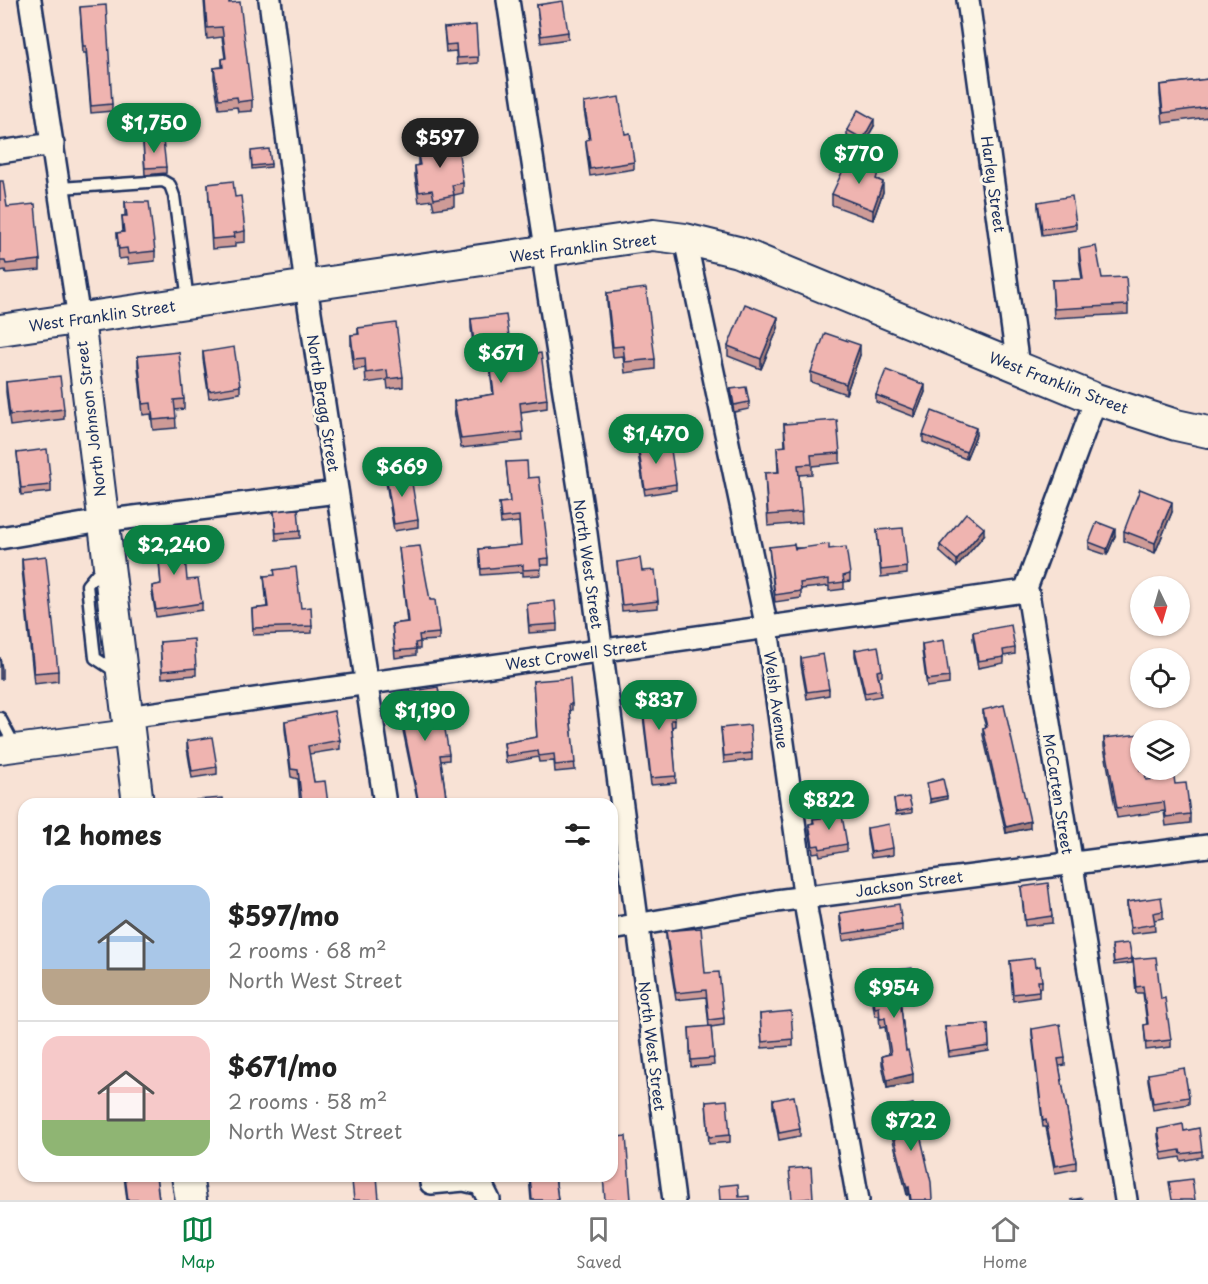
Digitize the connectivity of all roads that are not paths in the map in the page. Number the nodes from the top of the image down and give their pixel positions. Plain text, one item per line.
1 (30, 0) edge
2 (270, 0) edge
3 (508, 0) edge
4 (968, 0) edge
5 (53, 144) junction
6 (0, 152) edge
7 (60, 188) junction
8 (685, 239) junction
9 (544, 251) junction
10 (306, 286) junction
11 (188, 303) junction
12 (79, 319) junction
13 (0, 330) edge
14 (1018, 367) junction
15 (1096, 399) junction
16 (1208, 432) edge
17 (337, 492) junction
18 (102, 521) junction
19 (0, 538) edge
20 (1025, 591) junction
21 (767, 628) junction
22 (601, 651) junction
23 (366, 683) junction
24 (0, 718) edge
25 (128, 725) junction
26 (8, 749) edge
27 (137, 798) edge
28 (384, 798) edge
29 (1208, 846) edge
30 (1071, 863) junction
31 (807, 897) junction
32 (638, 925) junction
33 (618, 928) edge
34 (188, 1182) edge
35 (450, 1182) edge
36 (474, 1182) edge
37 (431, 1186) edge
38 (190, 1200) edge
39 (489, 1200) edge
40 (674, 1200) edge
41 (858, 1200) edge
42 (1126, 1200) edge

1 - 5 street, North Johnson Street
2 - 10 street, North Bragg Street
3 - 9 street, North West Street
4 - 14 street, Harley Street
5 - 6 street
5 - 7 street, North Johnson Street
7 - 11 lane
7 - 12 street, North Johnson Street
8 - 9 main road, West Franklin Street
8 - 14 main road, West Franklin Street
8 - 21 street, Welsh Avenue
9 - 10 main road, West Franklin Street
9 - 22 street, North West Street
10 - 11 main road, West Franklin Street
10 - 17 street, North Bragg Street
11 - 12 main road, West Franklin Street
12 - 13 main road, West Franklin Street
12 - 18 main road, North Johnson Street
14 - 15 main road, West Franklin Street
15 - 16 main road, West Franklin Street
15 - 20 street
17 - 18 street
17 - 23 street, North Bragg Street
18 - 19 street
18 - 25 main road, North Johnson Street
20 - 21 street, West Crowell Street
20 - 30 street, McCarten Street
21 - 22 street, West Crowell Street
21 - 31 street, Welsh Avenue
22 - 23 street, West Crowell Street
22 - 32 street, North West Street
23 - 25 street, West Crowell Street
23 - 28 street, North Bragg Street
24 - 26 lane
25 - 26 street, West Crowell Street
25 - 27 main road, North Johnson Street
29 - 30 street, Jackson Street
30 - 31 street, Jackson Street
30 - 42 street, McCarten Street
31 - 32 street, Jackson Street
31 - 41 street, Welsh Avenue
32 - 33 street, Jackson Street
32 - 40 street, North West Street
34 - 38 main road
35 - 37 street
36 - 39 street

